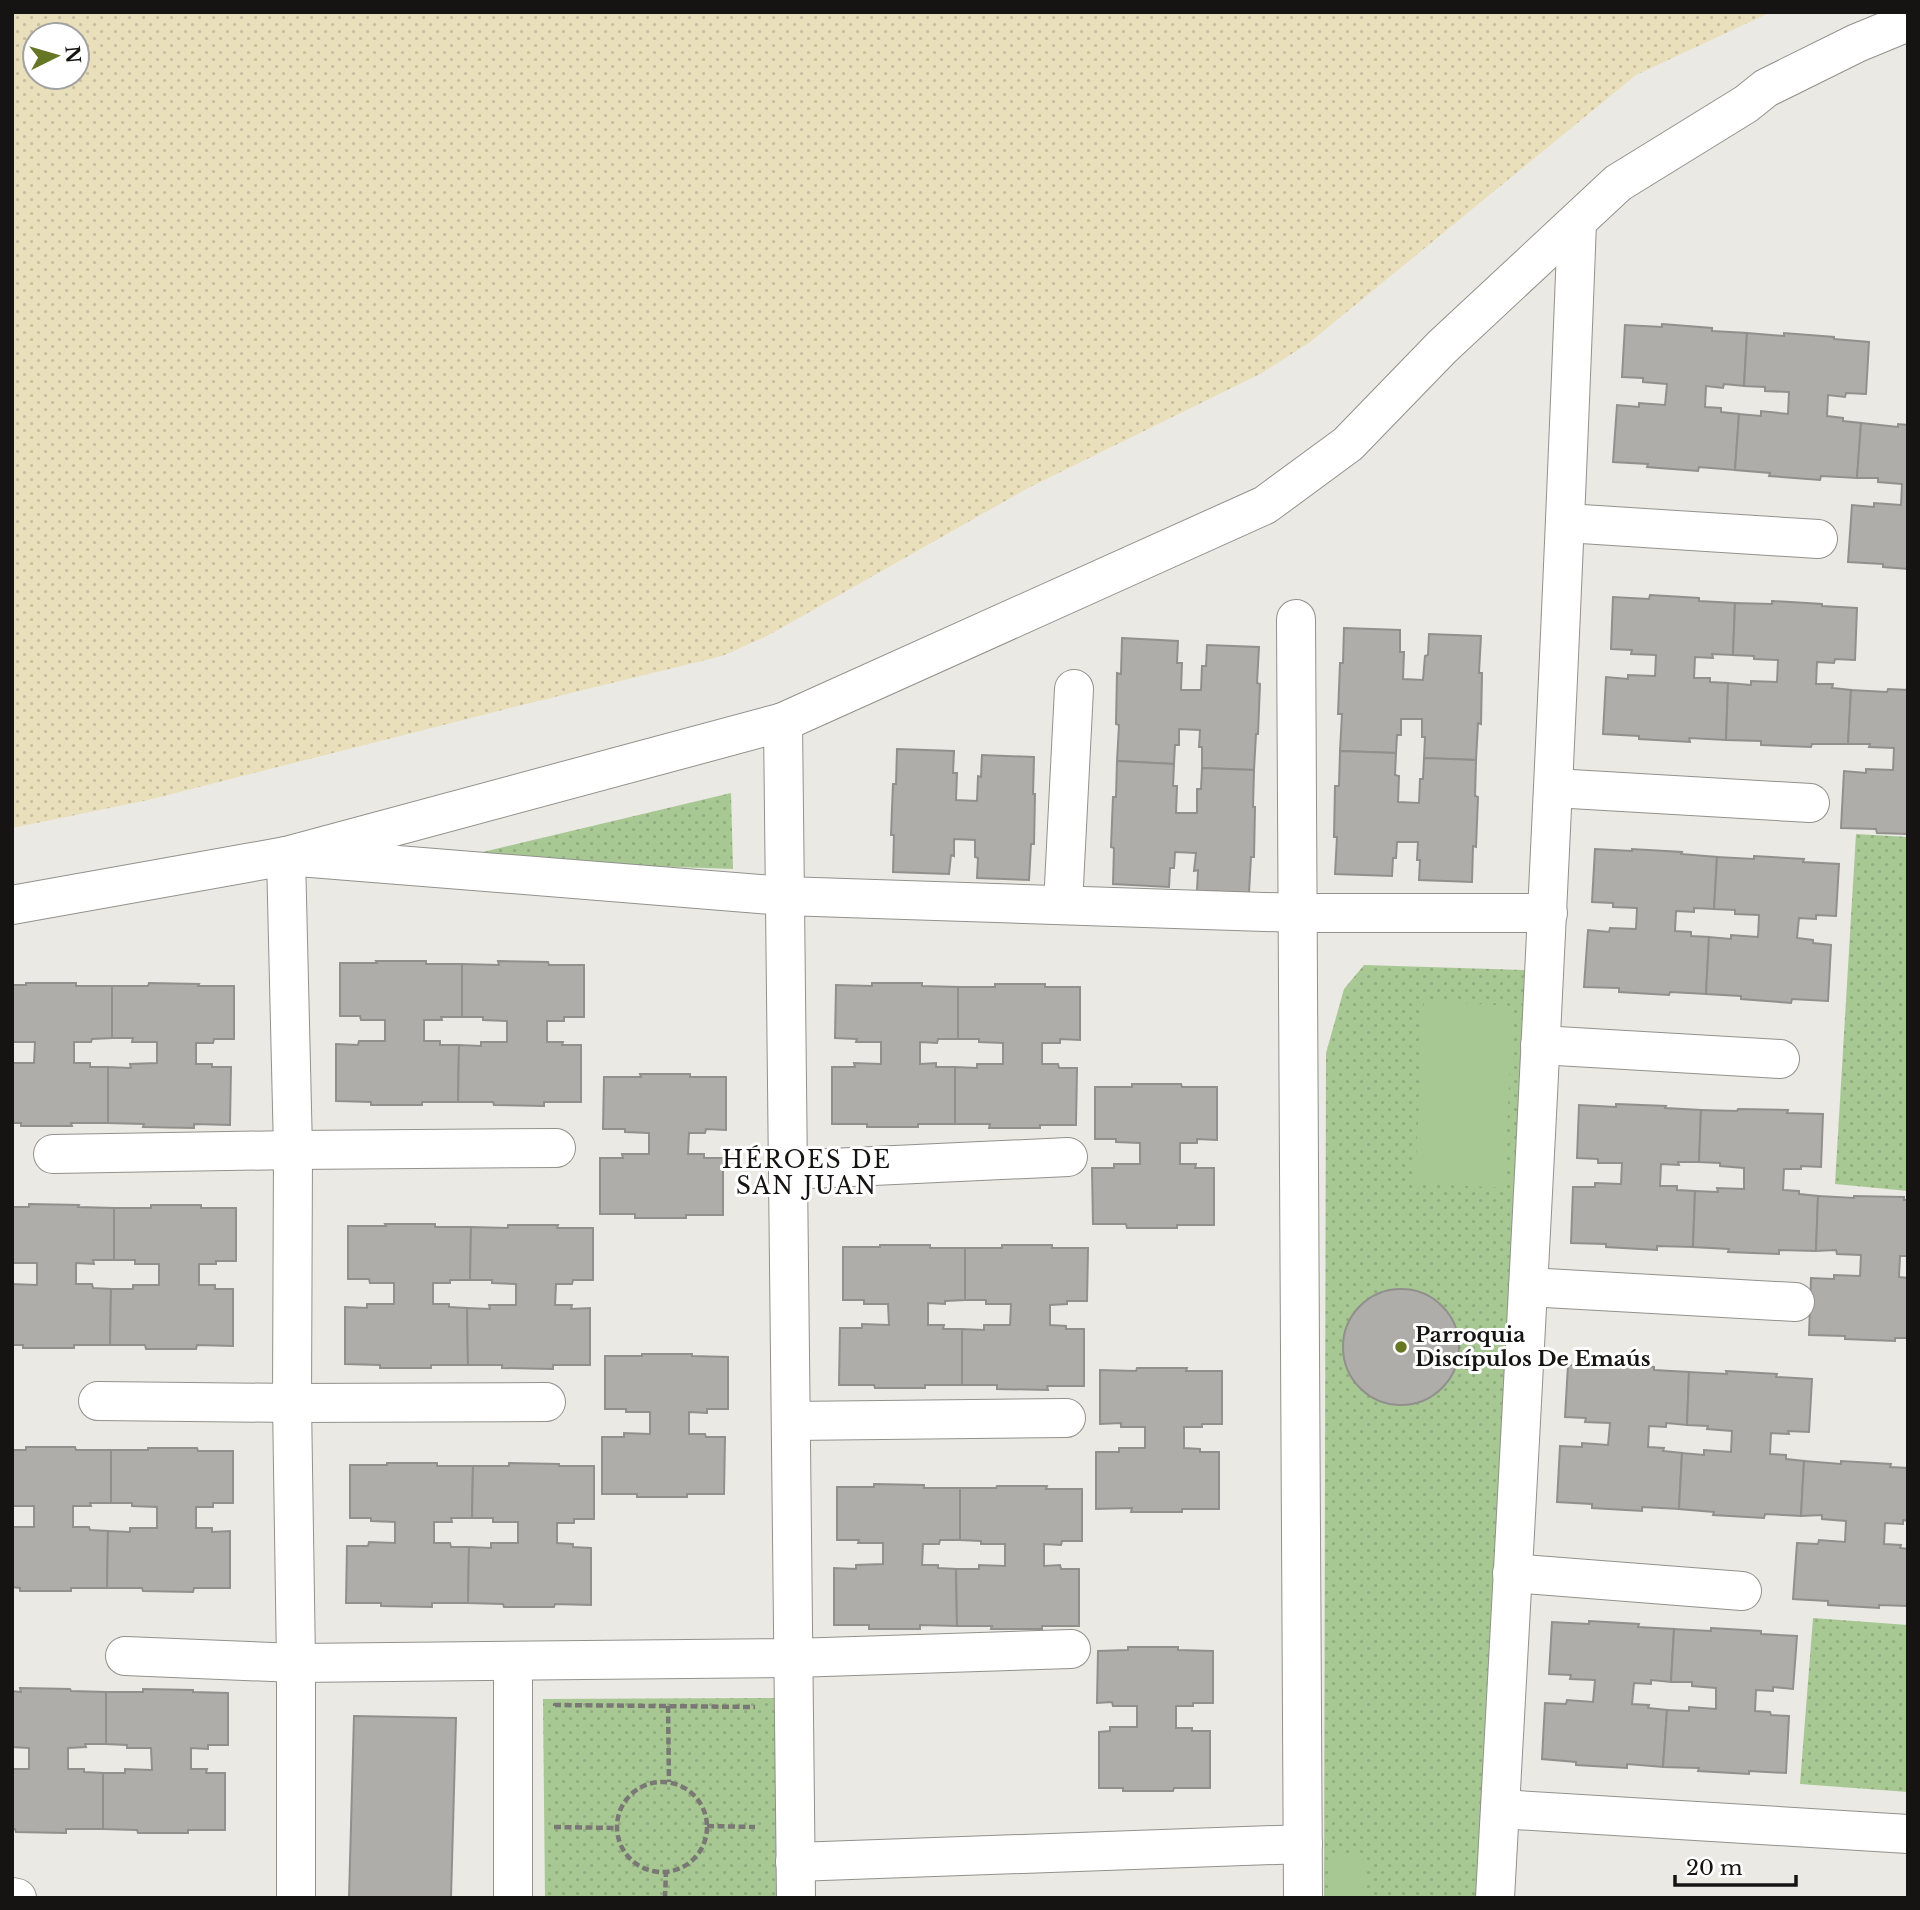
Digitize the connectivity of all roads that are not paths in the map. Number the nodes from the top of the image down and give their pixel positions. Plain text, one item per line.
1 (1908, 22) edge
2 (1577, 222) junction
3 (1566, 523) junction
4 (1818, 539) dead end
5 (1296, 619) dead end
6 (1074, 689) dead end
7 (783, 722) junction
8 (1553, 788) junction
9 (1810, 803) dead end
10 (286, 856) junction
11 (785, 896) junction
12 (12, 905) edge
13 (1063, 905) junction
14 (1298, 912) junction
15 (1548, 913) junction
16 (1540, 1045) junction
17 (1780, 1059) dead end
18 (556, 1148) dead end
19 (293, 1150) junction
20 (53, 1154) dead end
21 (1068, 1157) dead end
22 (788, 1171) junction
23 (1528, 1287) junction
24 (1795, 1302) dead end
25 (98, 1401) dead end
26 (546, 1402) dead end
27 (292, 1403) junction
28 (1066, 1419) dead end
29 (791, 1421) junction
30 (1512, 1573) junction
31 (1742, 1591) dead end
32 (1070, 1649) dead end
33 (125, 1656) dead end
34 (793, 1658) junction
35 (513, 1661) junction
36 (296, 1663) junction
37 (1500, 1809) junction
38 (1908, 1834) edge
39 (1303, 1844) junction
40 (796, 1880) edge
41 (296, 1898) edge
42 (513, 1898) edge
43 (1303, 1898) edge
44 (1495, 1898) edge

1 - 2 street
2 - 3 street
2 - 7 street
3 - 4 street
3 - 8 street
5 - 14 street
6 - 13 street
7 - 10 street
7 - 11 street
8 - 9 street
8 - 15 street
10 - 11 street
10 - 12 street
10 - 19 street
11 - 13 street
11 - 22 street
13 - 14 street
14 - 15 street
14 - 39 street
15 - 16 street
16 - 17 street
16 - 23 street
18 - 19 street
19 - 20 street
19 - 27 street
21 - 22 street
22 - 29 street
23 - 24 street
23 - 30 street
25 - 27 street
26 - 27 street
27 - 36 street
28 - 29 street
29 - 34 street
30 - 31 street
30 - 37 street
32 - 34 street
33 - 36 street
34 - 35 street
34 - 40 street
35 - 36 street
35 - 42 street
36 - 41 street
37 - 38 street
37 - 44 street
39 - 40 street
39 - 43 street

